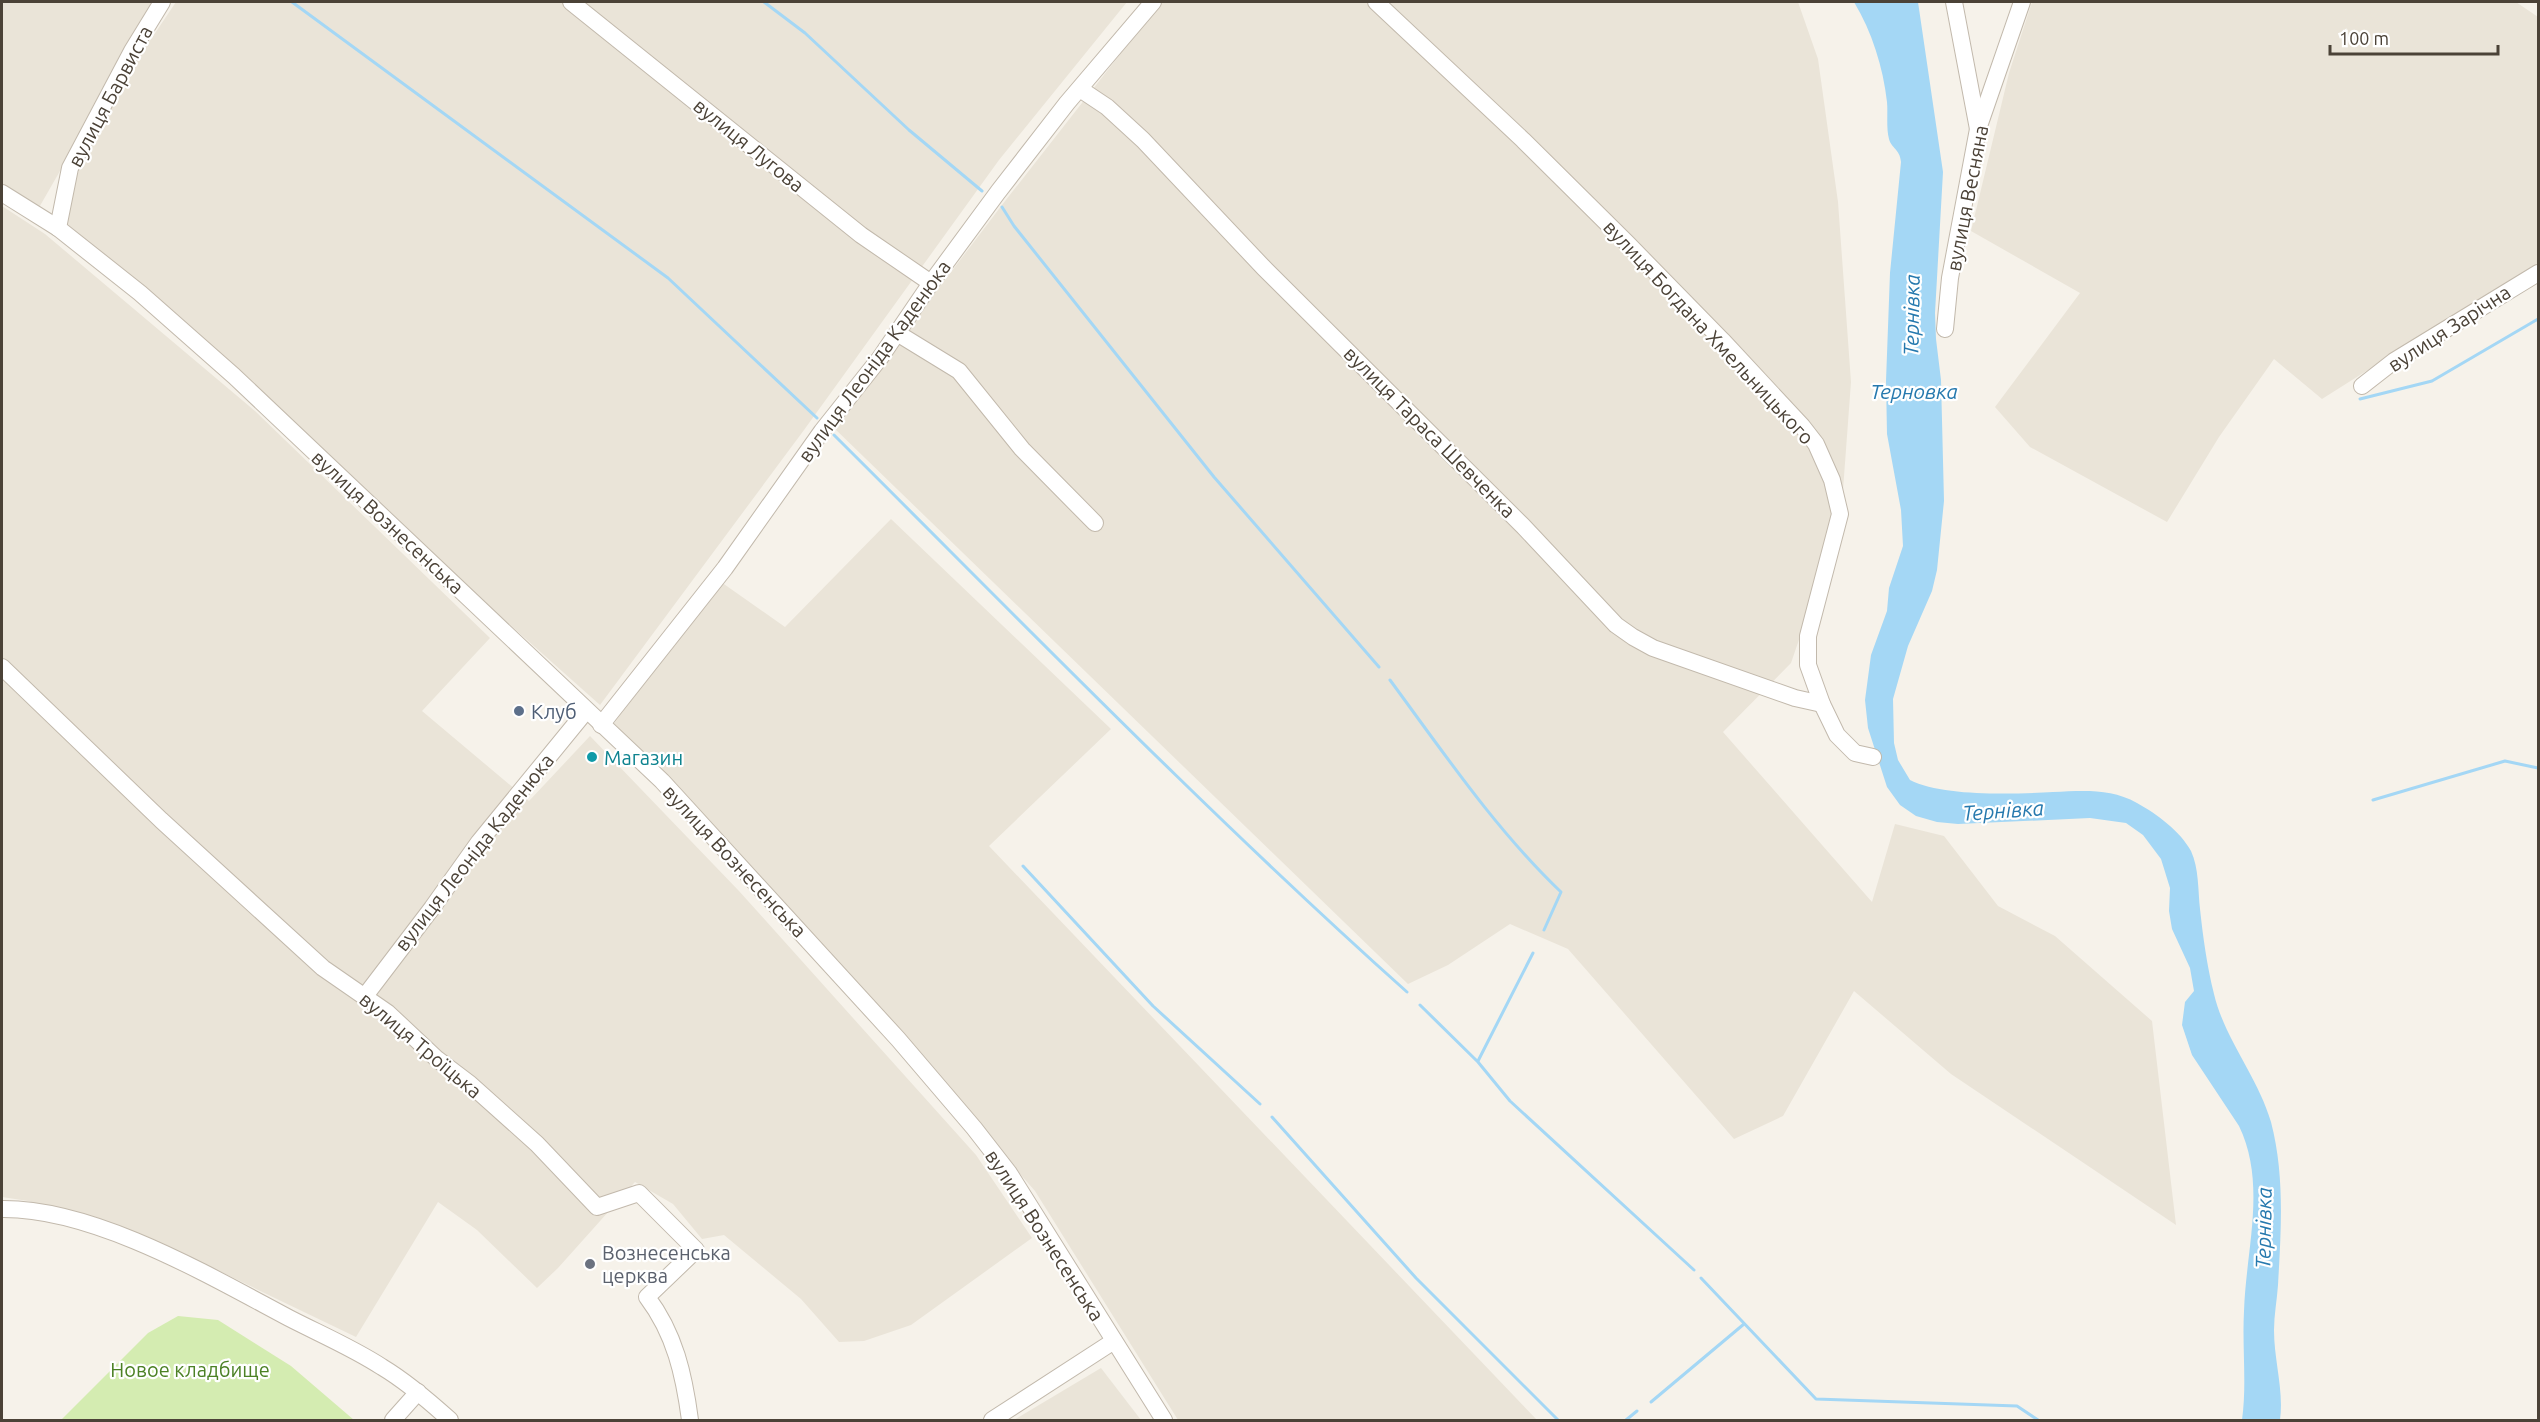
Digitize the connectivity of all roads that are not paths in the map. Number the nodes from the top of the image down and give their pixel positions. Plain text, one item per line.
1 (162, 2) edge
2 (571, 2) edge
3 (1154, 2) edge
4 (1376, 2) edge
5 (1954, 2) edge
6 (2022, 2) edge
7 (1080, 89) junction
8 (1978, 129) junction
9 (2, 193) edge
10 (58, 228) junction
11 (2538, 273) edge
12 (931, 283) junction
13 (1945, 329) dead end
14 (897, 333) junction
15 (2362, 386) dead end
16 (1095, 523) dead end
17 (2, 667) edge
18 (1822, 704) junction
19 (586, 711) junction
20 (601, 725) junction
21 (1873, 756) dead end
22 (365, 996) junction
23 (2, 1209) edge
24 (1114, 1341) junction
25 (418, 1392) junction
26 (393, 1420) edge
27 (450, 1420) edge
28 (690, 1420) edge
29 (992, 1420) edge
30 (1164, 1420) edge

1 - 10 street, вулиця Барвиста
2 - 12 street, вулиця Лугова
3 - 7 street, вулиця Леоніда Каденюка
4 - 18 street, вулиця Богдана Хмельницького
5 - 8 street
6 - 8 street, вулиця Весняна
7 - 12 street, вулиця Леоніда Каденюка
7 - 18 street, вулиця Тараса Шевченка
8 - 13 street, вулиця Весняна
9 - 10 street, вулиця Вознесенська
10 - 19 street, вулиця Вознесенська
11 - 15 street, вулиця Зарічна
12 - 14 street, вулиця Леоніда Каденюка
14 - 16 street
14 - 20 street, вулиця Леоніда Каденюка
17 - 22 street, вулиця Троїцька
18 - 21 street, вулиця Богдана Хмельницького
19 - 20 street, вулиця Вознесенська
19 - 22 street, вулиця Леоніда Каденюка
20 - 24 street, вулиця Вознесенська
22 - 28 street, вулиця Троїцька
23 - 25 street
24 - 29 street
24 - 30 street, вулиця Вознесенська
25 - 26 street
25 - 27 street

